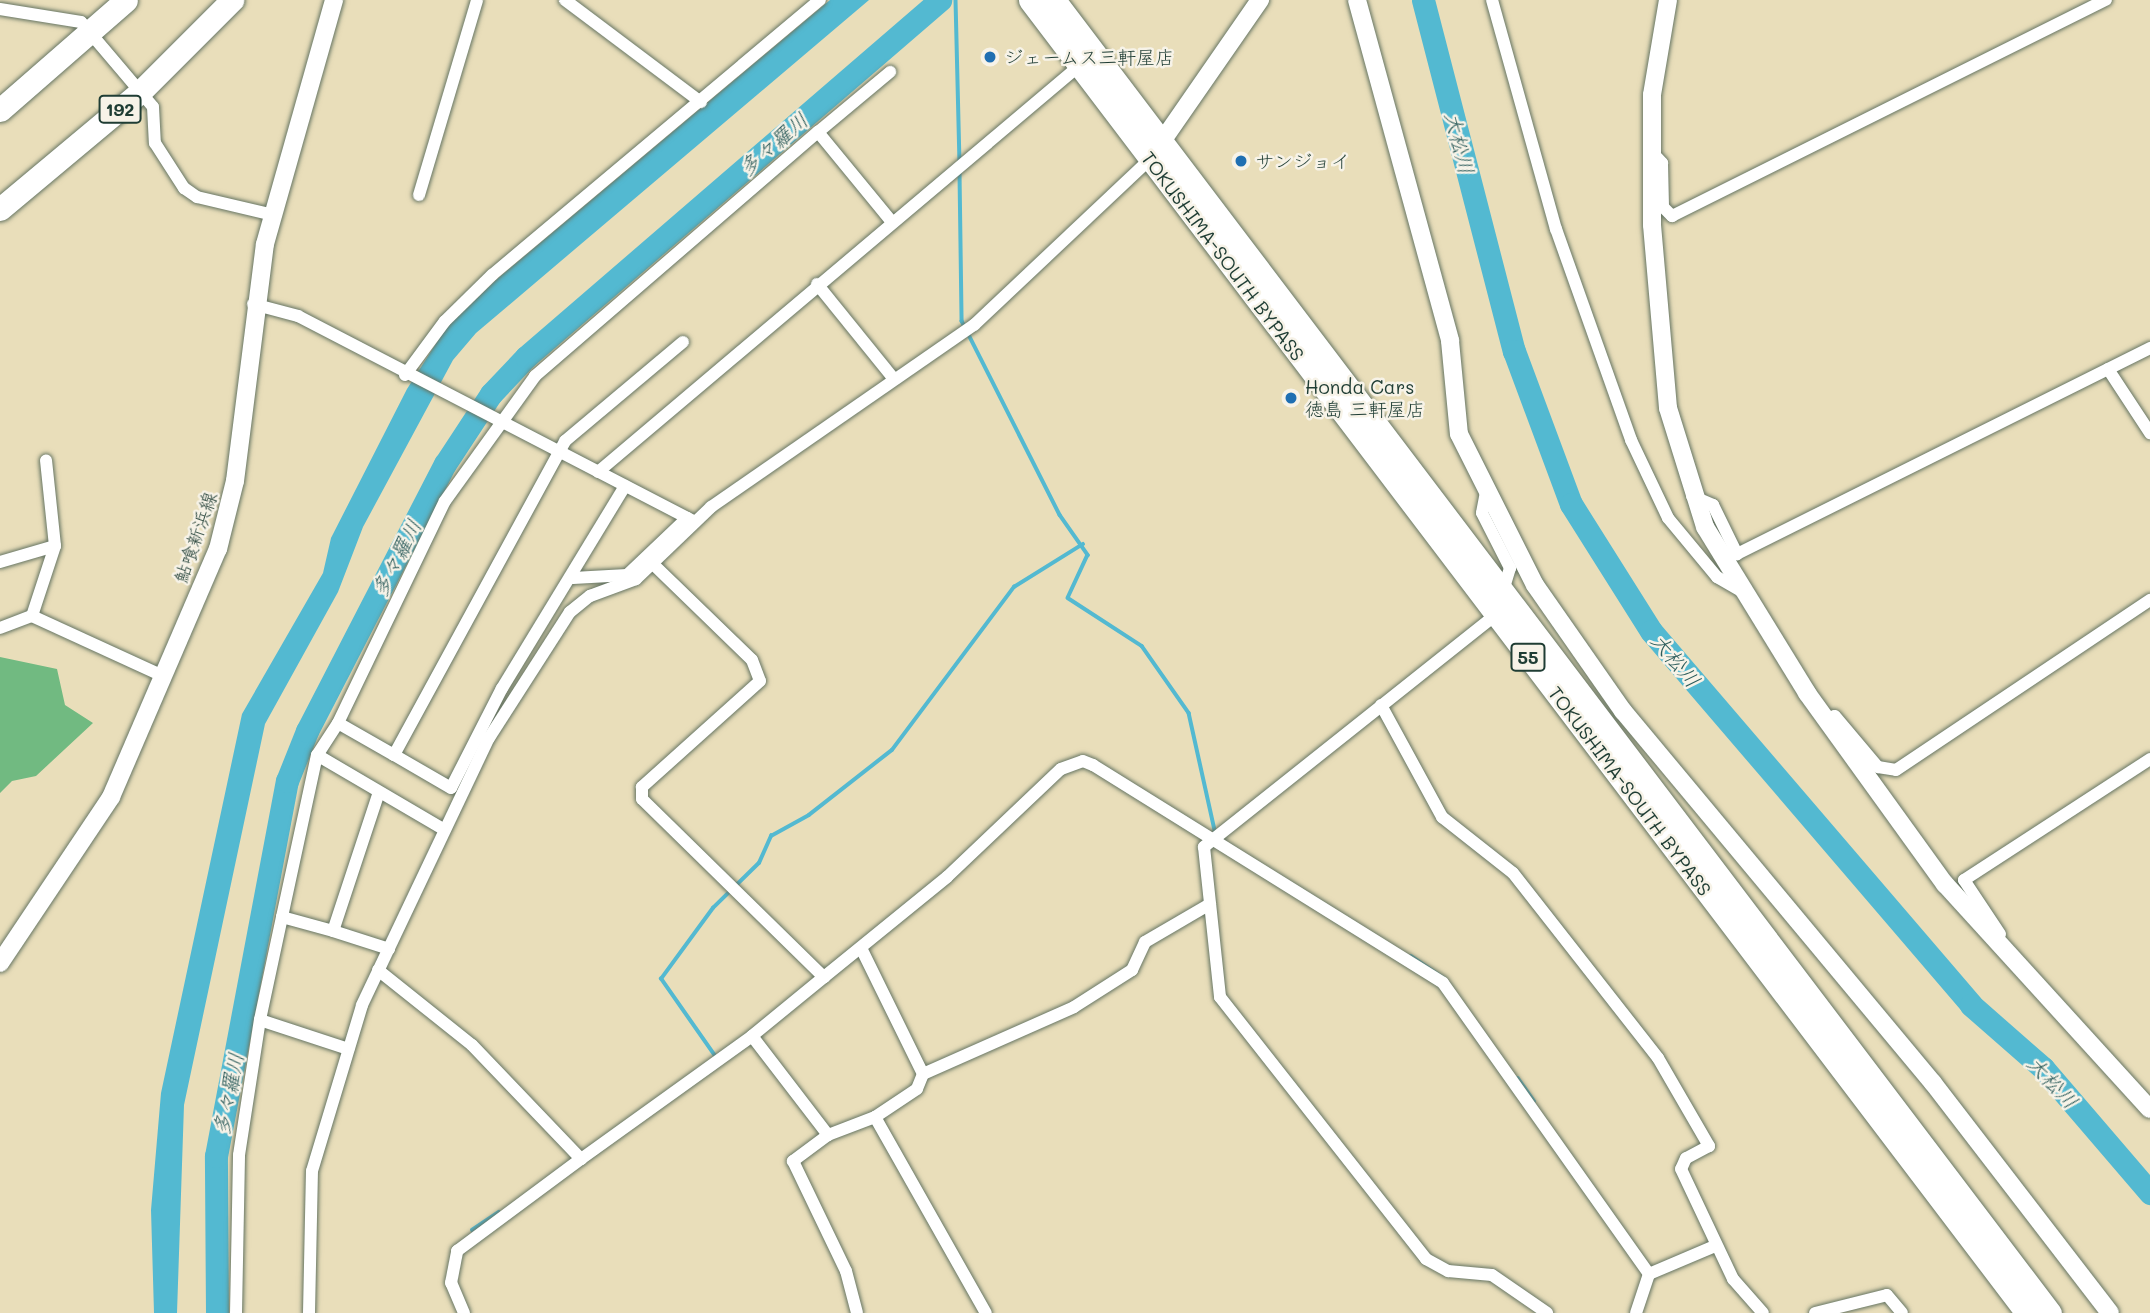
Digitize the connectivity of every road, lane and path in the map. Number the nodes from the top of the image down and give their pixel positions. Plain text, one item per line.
1 (125, 0) edge
2 (232, 0) edge
3 (334, 0) edge
4 (477, 0) edge
5 (565, 0) edge
6 (820, 0) edge
7 (1030, 0) edge
8 (1054, 0) edge
9 (1260, 0) edge
10 (1357, 0) edge
11 (1492, 0) edge
12 (1668, 0) edge
13 (2106, 0) edge
14 (0, 9) edge
15 (88, 29) junction
16 (1079, 66) junction
17 (890, 72) dead end
18 (141, 91) junction
19 (701, 102) junction
20 (0, 110) edge
21 (818, 132) junction
22 (1650, 150) junction
23 (1156, 151) junction
24 (419, 195) dead end
25 (0, 209) edge
26 (273, 215) junction
27 (891, 221) junction
28 (817, 284) junction
29 (253, 304) junction
30 (683, 342) dead end
31 (2150, 348) edge
32 (2108, 369) junction
33 (408, 376) junction
34 (894, 379) junction
35 (495, 419) junction
36 (2150, 433) edge
37 (558, 453) junction
38 (46, 460) dead end
39 (598, 471) junction
40 (625, 486) junction
41 (1486, 492) junction
42 (1692, 496) junction
43 (691, 520) junction
44 (55, 546) junction
45 (0, 562) edge
46 (654, 565) junction
47 (573, 578) junction
48 (1741, 591) junction
49 (1503, 593) junction
50 (2150, 600) edge
51 (32, 616) junction
52 (1498, 617) junction
53 (0, 628) edge
54 (163, 676) junction
55 (1381, 705) junction
56 (1824, 719) junction
57 (338, 723) junction
58 (317, 755) junction
59 (394, 755) junction
60 (2150, 759) edge
61 (379, 792) junction
62 (445, 830) junction
63 (1206, 839) junction
64 (1210, 904) junction
65 (282, 917) junction
66 (333, 931) junction
67 (861, 948) junction
68 (388, 949) junction
69 (1998, 949) junction
70 (0, 963) edge
71 (378, 970) junction
72 (824, 977) junction
73 (260, 1020) junction
74 (752, 1037) junction
75 (348, 1049) junction
76 (923, 1074) junction
77 (2150, 1109) edge
78 (875, 1117) junction
79 (828, 1135) junction
80 (581, 1159) junction
81 (1715, 1246) junction
82 (1649, 1274) junction
83 (236, 1313) edge
84 (309, 1313) edge
85 (464, 1313) edge
86 (857, 1313) edge
87 (986, 1313) edge
88 (1547, 1313) edge
89 (1636, 1313) edge
90 (1763, 1313) edge
91 (1815, 1313) edge
92 (1902, 1313) edge
93 (2027, 1313) edge
94 (2050, 1313) edge
95 (2110, 1313) edge

1 - 15 highway
2 - 18 highway, 192
3 - 26 street, 鮎喰新浜線
4 - 24 street
5 - 19 street
6 - 19 street
7 - 16 highway, TOKUSHIMA-SOUTH BYPASS / 55
8 - 23 highway, TOKUSHIMA-SOUTH BYPASS / 55
9 - 23 street
10 - 41 street
11 - 48 street
12 - 22 street
13 - 22 street
14 - 15 street
15 - 18 street
15 - 20 highway
16 - 23 highway, TOKUSHIMA-SOUTH BYPASS / 55
16 - 27 street
17 - 21 street
18 - 25 highway, 192
18 - 26 street
19 - 33 street
21 - 27 street
21 - 35 street
22 - 42 street
23 - 34 street
23 - 49 highway, TOKUSHIMA-SOUTH BYPASS / 55
23 - 52 highway, TOKUSHIMA-SOUTH BYPASS / 55
26 - 29 street, 鮎喰新浜線
27 - 28 street
28 - 34 street
28 - 39 street
29 - 33 street
29 - 54 street, 鮎喰新浜線
30 - 37 street
31 - 32 street
32 - 36 street
32 - 42 street
33 - 35 street
34 - 43 street
35 - 37 street
35 - 57 street
37 - 39 street
37 - 59 street
38 - 44 street
39 - 40 street
40 - 43 street
40 - 47 street
41 - 49 street
41 - 95 street
42 - 48 street
43 - 46 street
43 - 47 street
44 - 45 street
44 - 51 street
46 - 62 street
46 - 72 street
47 - 59 street
48 - 56 street
49 - 52 street
49 - 94 highway, TOKUSHIMA-SOUTH BYPASS / 55
50 - 56 street
51 - 53 street
51 - 54 street
52 - 55 street
52 - 93 highway, TOKUSHIMA-SOUTH BYPASS / 55
54 - 70 street, 鮎喰新浜線
55 - 63 street
55 - 81 street
56 - 69 street
57 - 58 street
57 - 59 street
58 - 61 street
58 - 65 street
60 - 69 street
61 - 62 street
61 - 66 street
62 - 68 street
63 - 64 street
63 - 67 street
63 - 82 street
64 - 76 street
64 - 88 street
65 - 66 street
65 - 73 street
66 - 68 street
67 - 72 street
67 - 76 street
68 - 71 street
69 - 77 street
71 - 75 street
71 - 80 street
72 - 74 street
73 - 75 street
73 - 83 street
74 - 79 street
74 - 80 street
75 - 84 street
76 - 78 street
78 - 79 street
78 - 87 street
79 - 86 street
80 - 85 street
81 - 82 street
81 - 90 street
82 - 89 street
91 - 92 street

